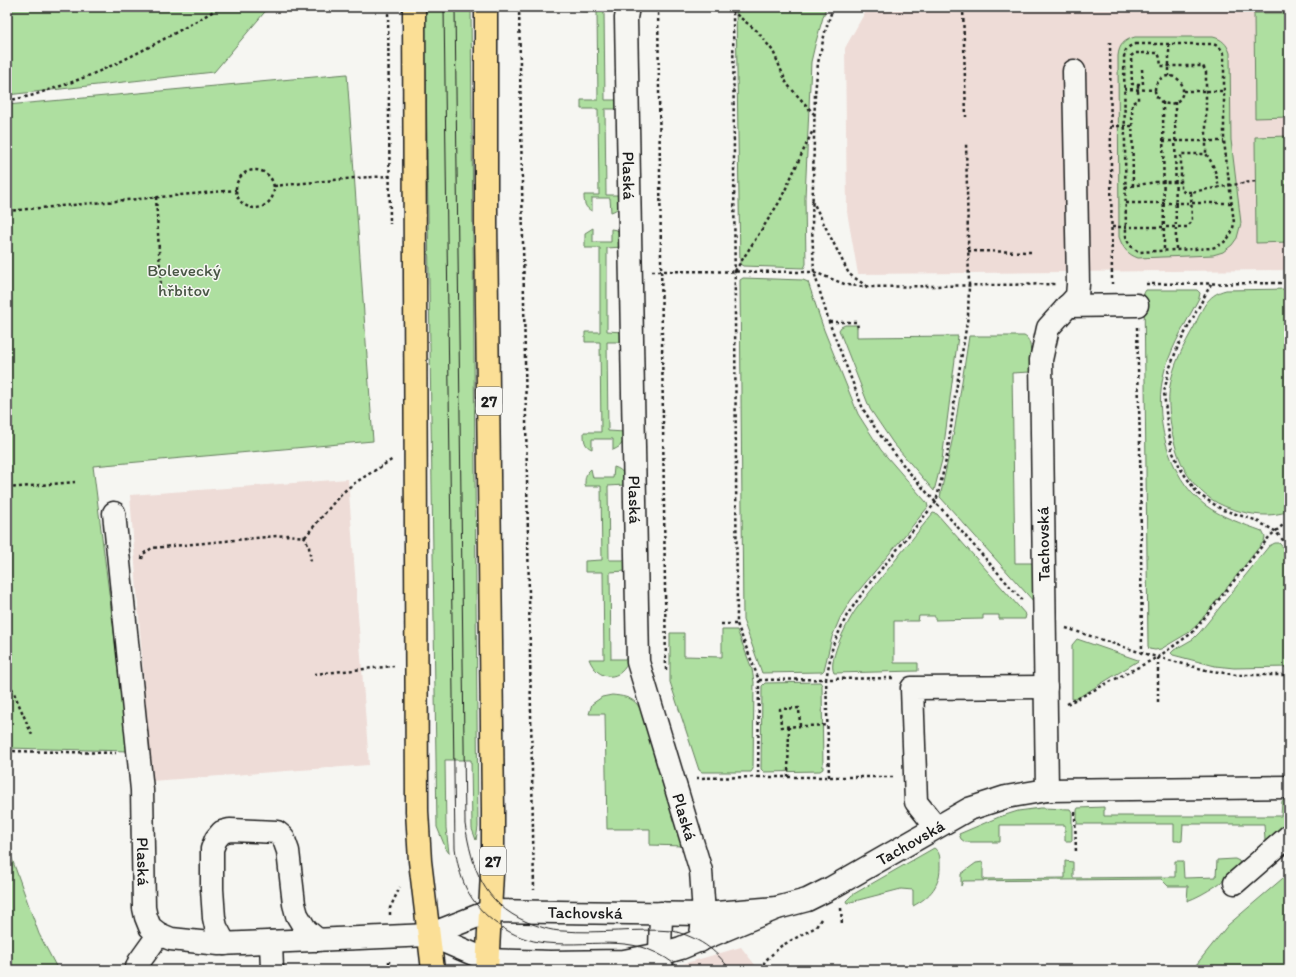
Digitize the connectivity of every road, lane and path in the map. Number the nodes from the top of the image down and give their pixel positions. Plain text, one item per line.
1 (221, 7) edge
2 (414, 7) edge
3 (486, 7) edge
4 (519, 7) edge
5 (628, 7) edge
6 (658, 7) edge
7 (727, 7) edge
8 (732, 7) edge
9 (833, 7) edge
10 (963, 7) edge
11 (732, 11) junction
12 (1110, 42) dead end
13 (1169, 44) junction
14 (1169, 66) junction
15 (1142, 69) dead end
16 (1074, 71) dead end
17 (1169, 76) junction
18 (1138, 84) junction
19 (1124, 89) junction
20 (1138, 90) junction
21 (1155, 90) junction
22 (1183, 91) junction
23 (1206, 91) junction
24 (1224, 91) junction
25 (7, 100) edge
26 (1163, 102) junction
27 (1175, 102) junction
28 (814, 114) junction
29 (966, 117) dead end
30 (1111, 126) junction
31 (1125, 126) junction
32 (1132, 126) junction
33 (814, 128) junction
34 (1163, 141) junction
35 (1175, 141) junction
36 (1206, 141) junction
37 (1224, 141) junction
38 (966, 142) dead end
39 (1206, 154) junction
40 (390, 176) dead end
41 (1256, 181) dead end
42 (1163, 182) junction
43 (1176, 182) junction
44 (1181, 182) junction
45 (1229, 185) junction
46 (274, 186) junction
47 (1133, 186) junction
48 (1126, 187) junction
49 (1219, 187) junction
50 (236, 190) junction
51 (1191, 192) junction
52 (156, 197) junction
53 (812, 200) junction
54 (1126, 203) junction
55 (1164, 203) junction
56 (1176, 203) junction
57 (1192, 203) junction
58 (1231, 203) junction
59 (7, 211) edge
60 (1112, 227) junction
61 (1126, 227) junction
62 (1164, 227) junction
63 (1176, 227) junction
64 (968, 251) junction
65 (1164, 251) junction
66 (1176, 251) junction
67 (1032, 252) dead end
68 (631, 271) junction
69 (661, 271) junction
70 (735, 271) junction
71 (814, 272) junction
72 (1289, 283) edge
73 (1078, 284) junction
74 (1112, 284) junction
75 (1118, 284) dead end
76 (1211, 284) junction
77 (969, 286) junction
78 (161, 287) dead end
79 (869, 287) junction
80 (1137, 305) junction
81 (1067, 306) junction
82 (830, 322) junction
83 (858, 327) dead end
84 (393, 458) dead end
85 (75, 482) dead end
86 (7, 488) edge
87 (936, 502) junction
88 (114, 513) dead end
89 (1289, 520) edge
90 (1275, 531) junction
91 (305, 537) junction
92 (1289, 547) edge
93 (311, 562) dead end
94 (141, 564) dead end
95 (1045, 617) junction
96 (722, 624) dead end
97 (737, 624) junction
98 (1142, 653) junction
99 (1158, 657) junction
100 (394, 666) dead end
101 (314, 674) dead end
102 (1289, 674) edge
103 (7, 677) edge
104 (666, 678) dead end
105 (896, 678) dead end
106 (826, 679) junction
107 (759, 680) junction
108 (1046, 687) junction
109 (1158, 702) dead end
110 (1046, 714) junction
111 (827, 725) junction
112 (789, 726) junction
113 (800, 726) junction
114 (32, 735) dead end
115 (7, 751) edge
116 (139, 754) junction
117 (695, 771) dead end
118 (758, 777) junction
119 (788, 777) junction
120 (829, 777) junction
121 (915, 777) junction
122 (698, 778) junction
123 (674, 779) junction
124 (1289, 787) edge
125 (1047, 790) junction
126 (1075, 812) dead end
127 (936, 827) junction
128 (1289, 836) edge
129 (1076, 854) dead end
130 (1235, 883) dead end
131 (534, 890) dead end
132 (841, 906) dead end
133 (777, 908) junction
134 (490, 911) junction
135 (661, 913) junction
136 (704, 914) junction
137 (842, 925) dead end
138 (159, 934) junction
139 (429, 935) junction
140 (318, 940) junction
141 (700, 941) junction
142 (271, 942) junction
143 (225, 944) junction
144 (487, 965) edge
145 (656, 965) edge
146 (136, 970) edge
147 (272, 970) edge
148 (433, 970) edge

1 - 25 path
2 - 139 main road
3 - 134 main road, 27
4 - 131 path
5 - 68 street, Plaská
6 - 69 path
7 - 11 path
8 - 11 path
9 - 28 path
10 - 29 path
11 - 28 path
11 - 70 path
12 - 30 path
13 - 14 path
13 - 19 path
13 - 24 path
14 - 17 path
14 - 18 path
14 - 23 path
15 - 18 path
16 - 73 street
17 - 21 path
17 - 22 path
18 - 20 path
19 - 20 path
19 - 31 path
20 - 21 path
20 - 32 path
21 - 26 path
22 - 23 path
22 - 27 path
23 - 24 path
23 - 36 path
24 - 37 path
26 - 27 path
26 - 34 path
27 - 35 path
28 - 33 path
30 - 31 path
30 - 60 path
31 - 32 path
31 - 48 path
32 - 47 path
33 - 53 path
33 - 70 path
34 - 35 path
34 - 42 path
35 - 36 path
35 - 43 path
36 - 37 path
36 - 39 path
37 - 45 path
38 - 64 path
39 - 44 path
39 - 49 path
40 - 46 path
41 - 45 path
42 - 43 path
42 - 47 path
42 - 55 path
43 - 44 path
43 - 56 path
44 - 51 path
45 - 49 path
45 - 58 path
46 - 50 path
46 - 50 path
47 - 48 path
48 - 54 path
49 - 51 path
50 - 52 path
51 - 57 path
52 - 59 path
52 - 78 path
53 - 71 path
53 - 79 path
54 - 55 path
54 - 61 path
55 - 56 path
55 - 62 path
56 - 57 path
56 - 63 path
57 - 58 path
57 - 63 path
58 - 66 path
60 - 61 path
60 - 74 path
61 - 62 path
61 - 65 path
62 - 63 path
62 - 65 path
63 - 66 path
64 - 67 path
64 - 77 path
65 - 66 path
68 - 69 path
68 - 123 street, Plaská
69 - 70 path
69 - 104 path
70 - 71 path
70 - 97 path
71 - 79 path
71 - 82 path
72 - 76 path
73 - 74 path
73 - 77 path
73 - 81 street, Tachovská
74 - 75 path
76 - 80 path
76 - 90 path
77 - 79 path
77 - 87 path
80 - 81 street
80 - 98 path
81 - 95 street, Tachovská
82 - 83 path
82 - 87 path
84 - 91 path
85 - 86 path
87 - 95 path
87 - 106 path
88 - 116 street, Plaská
89 - 90 path
90 - 92 path
90 - 99 path
91 - 93 path
91 - 94 path
95 - 98 path
95 - 108 street, Tachovská
96 - 97 path
97 - 107 path
98 - 99 path
99 - 102 path
99 - 109 path
99 - 110 path
100 - 101 path
103 - 114 path
105 - 106 path
106 - 107 path
106 - 111 path
107 - 118 path
108 - 110 street, Tachovská
108 - 121 street
110 - 125 street, Tachovská
111 - 113 path
111 - 120 path
112 - 113 path
112 - 113 path
112 - 119 path
115 - 116 path
116 - 138 street, Plaská
117 - 122 path
118 - 119 path
118 - 122 path
119 - 120 path
120 - 121 path
121 - 127 street
122 - 123 path
123 - 136 street, Plaská
124 - 125 street, Tachovská
125 - 127 street, Tachovská
126 - 129 path
127 - 133 street, Tachovská
128 - 130 street
132 - 137 path
133 - 136 street, Tachovská
133 - 141 street, Tachovská
134 - 135 street, Tachovská
134 - 139 street
134 - 144 main road, 27
135 - 136 street, Tachovská
135 - 145 street
136 - 141 street, Plaská
138 - 143 street
138 - 146 street
139 - 140 street
139 - 144 street
139 - 148 main road
140 - 142 street
140 - 143 street
141 - 145 street
142 - 143 street
142 - 147 street
144 - 145 street

